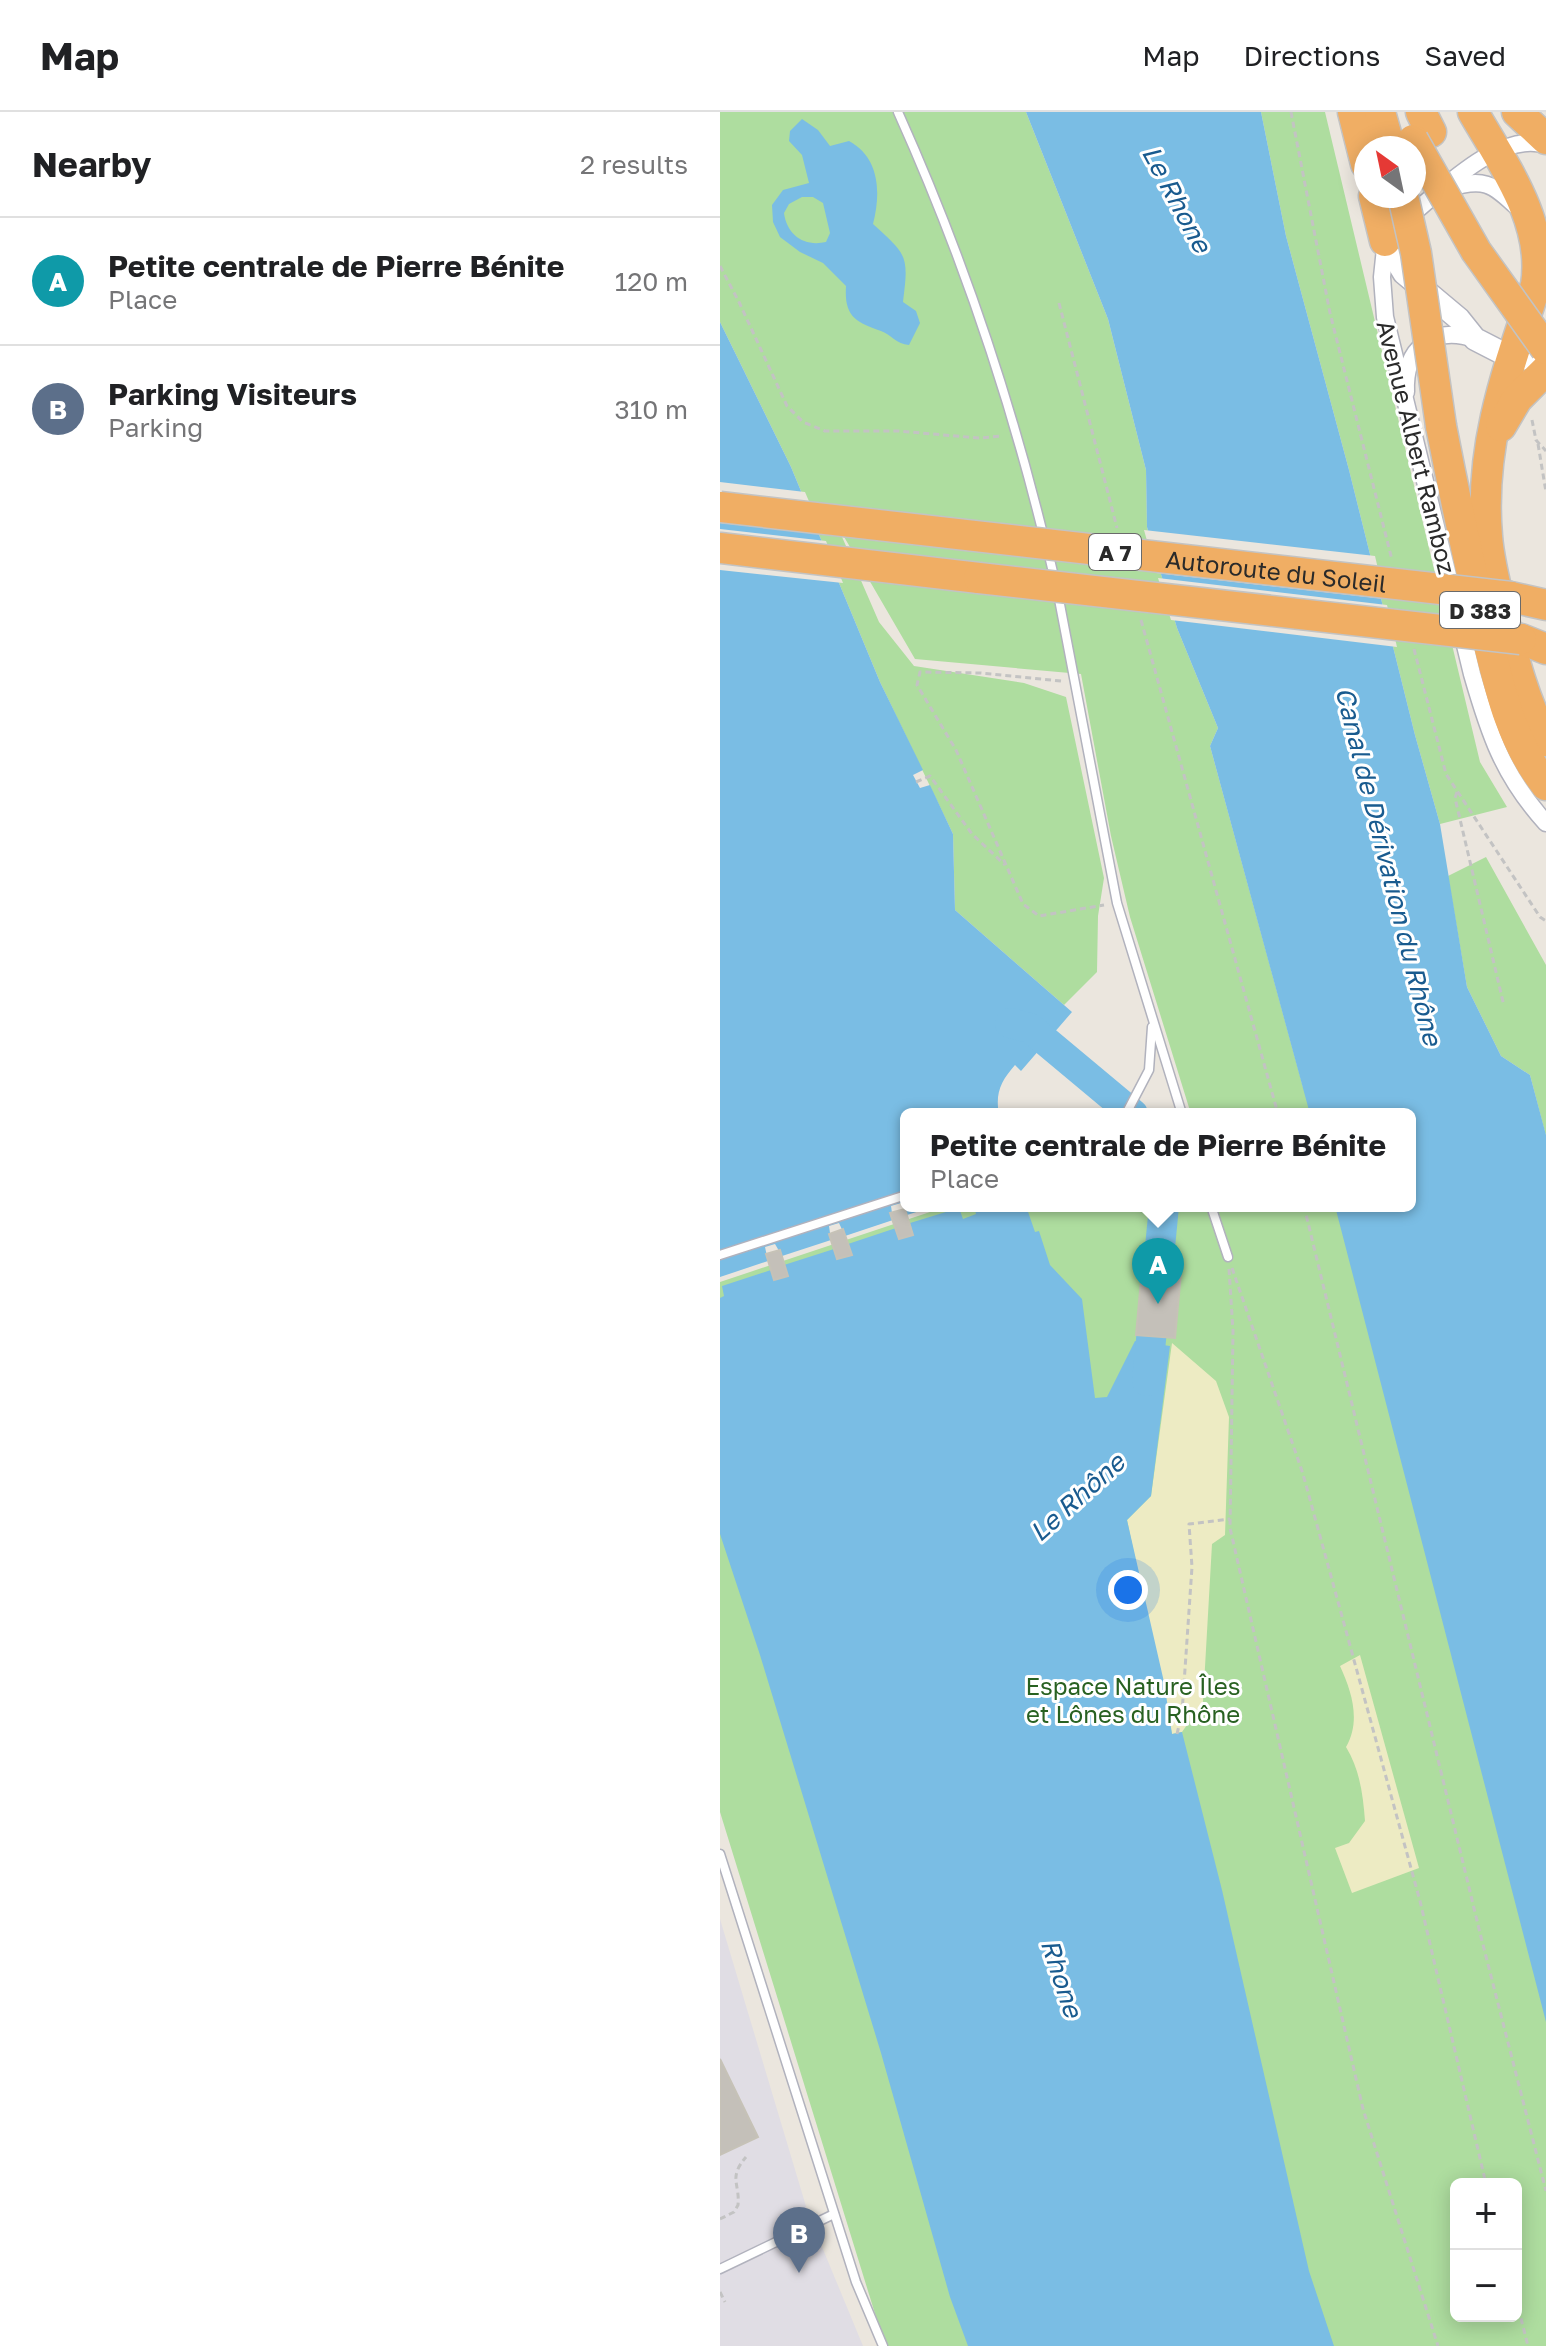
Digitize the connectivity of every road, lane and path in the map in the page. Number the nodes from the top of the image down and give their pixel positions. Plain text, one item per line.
1 (898, 112) edge
2 (1291, 112) edge
3 (1353, 112) edge
4 (1380, 112) edge
5 (1400, 112) edge
6 (1473, 112) edge
7 (1517, 112) edge
8 (1414, 133) edge
9 (1359, 136) edge
10 (1546, 139) edge
11 (1546, 145) edge
12 (1496, 152) junction
13 (1440, 191) junction
14 (1377, 208) edge
15 (1406, 208) edge
16 (1533, 224) junction
17 (1385, 241) junction
18 (720, 266) edge
19 (1059, 303) dead end
20 (1546, 317) edge
21 (1475, 339) junction
22 (1546, 349) edge
23 (1512, 358) junction
24 (1546, 359) edge
25 (1546, 370) edge
26 (1406, 401) junction
27 (1532, 412) dead end
28 (1019, 435) junction
29 (1491, 441) junction
30 (1538, 443) junction
31 (1546, 451) edge
32 (1546, 492) edge
33 (720, 507) edge
34 (1118, 531) dead end
35 (720, 548) edge
36 (1392, 559) dead end
37 (1546, 594) edge
38 (1511, 597) junction
39 (1546, 605) edge
40 (1138, 607) dead end
41 (1411, 636) dead end
42 (1538, 642) edge
43 (1073, 682) junction
44 (1546, 741) edge
45 (916, 782) dead end
46 (1546, 785) edge
47 (1457, 792) junction
48 (1546, 823) edge
49 (1008, 868) junction
50 (1117, 903) junction
51 (1546, 921) edge
52 (1504, 1006) dead end
53 (1153, 1022) junction
54 (1129, 1108) edge
55 (1180, 1108) edge
56 (1276, 1108) edge
57 (900, 1197) edge
58 (1213, 1212) edge
59 (1305, 1212) edge
60 (720, 1255) edge
61 (1228, 1257) junction
62 (1230, 1519) junction
63 (1177, 1734) dead end
64 (720, 1854) edge
65 (746, 2157) dead end
66 (1485, 2178) edge
67 (1546, 2191) edge
68 (834, 2214) junction
69 (720, 2219) edge
70 (720, 2269) edge
71 (720, 2292) edge
72 (725, 2302) dead end
73 (1522, 2322) edge
74 (883, 2346) edge
75 (1438, 2346) edge
76 (1528, 2346) edge

1 - 28 lane
2 - 36 path
3 - 9 highway
4 - 8 highway
5 - 8 highway
6 - 12 highway
7 - 10 highway
8 - 20 highway
8 - 22 highway, bridge
11 - 12 street
12 - 13 street
12 - 16 highway
13 - 16 street
13 - 17 street
14 - 17 highway
15 - 46 highway, D 383, bridge
16 - 23 highway
17 - 21 street
17 - 26 street, Avenue Albert Ramboz
18 - 28 path
19 - 34 path
21 - 23 street
21 - 26 street
23 - 24 street
23 - 29 highway
25 - 29 highway
26 - 48 street, Avenue Albert Ramboz
27 - 30 path
28 - 43 lane
29 - 44 highway
30 - 31 path
30 - 32 path
33 - 38 highway, Autoroute du Soleil / A 7, bridge
35 - 42 highway, Autoroute du Soleil / A 7, bridge
37 - 38 highway
38 - 39 highway, Autoroute du Soleil / A 7
40 - 56 path
41 - 47 path
43 - 49 path
43 - 50 lane
45 - 49 path
47 - 51 path
47 - 52 path
49 - 50 path
50 - 53 lane
53 - 54 lane
53 - 55 lane
57 - 60 lane
58 - 61 lane
59 - 67 path
61 - 62 path
61 - 66 path
62 - 63 path
62 - 75 path
64 - 68 lane
65 - 69 path
68 - 70 lane
68 - 74 lane
71 - 72 path
73 - 76 path

